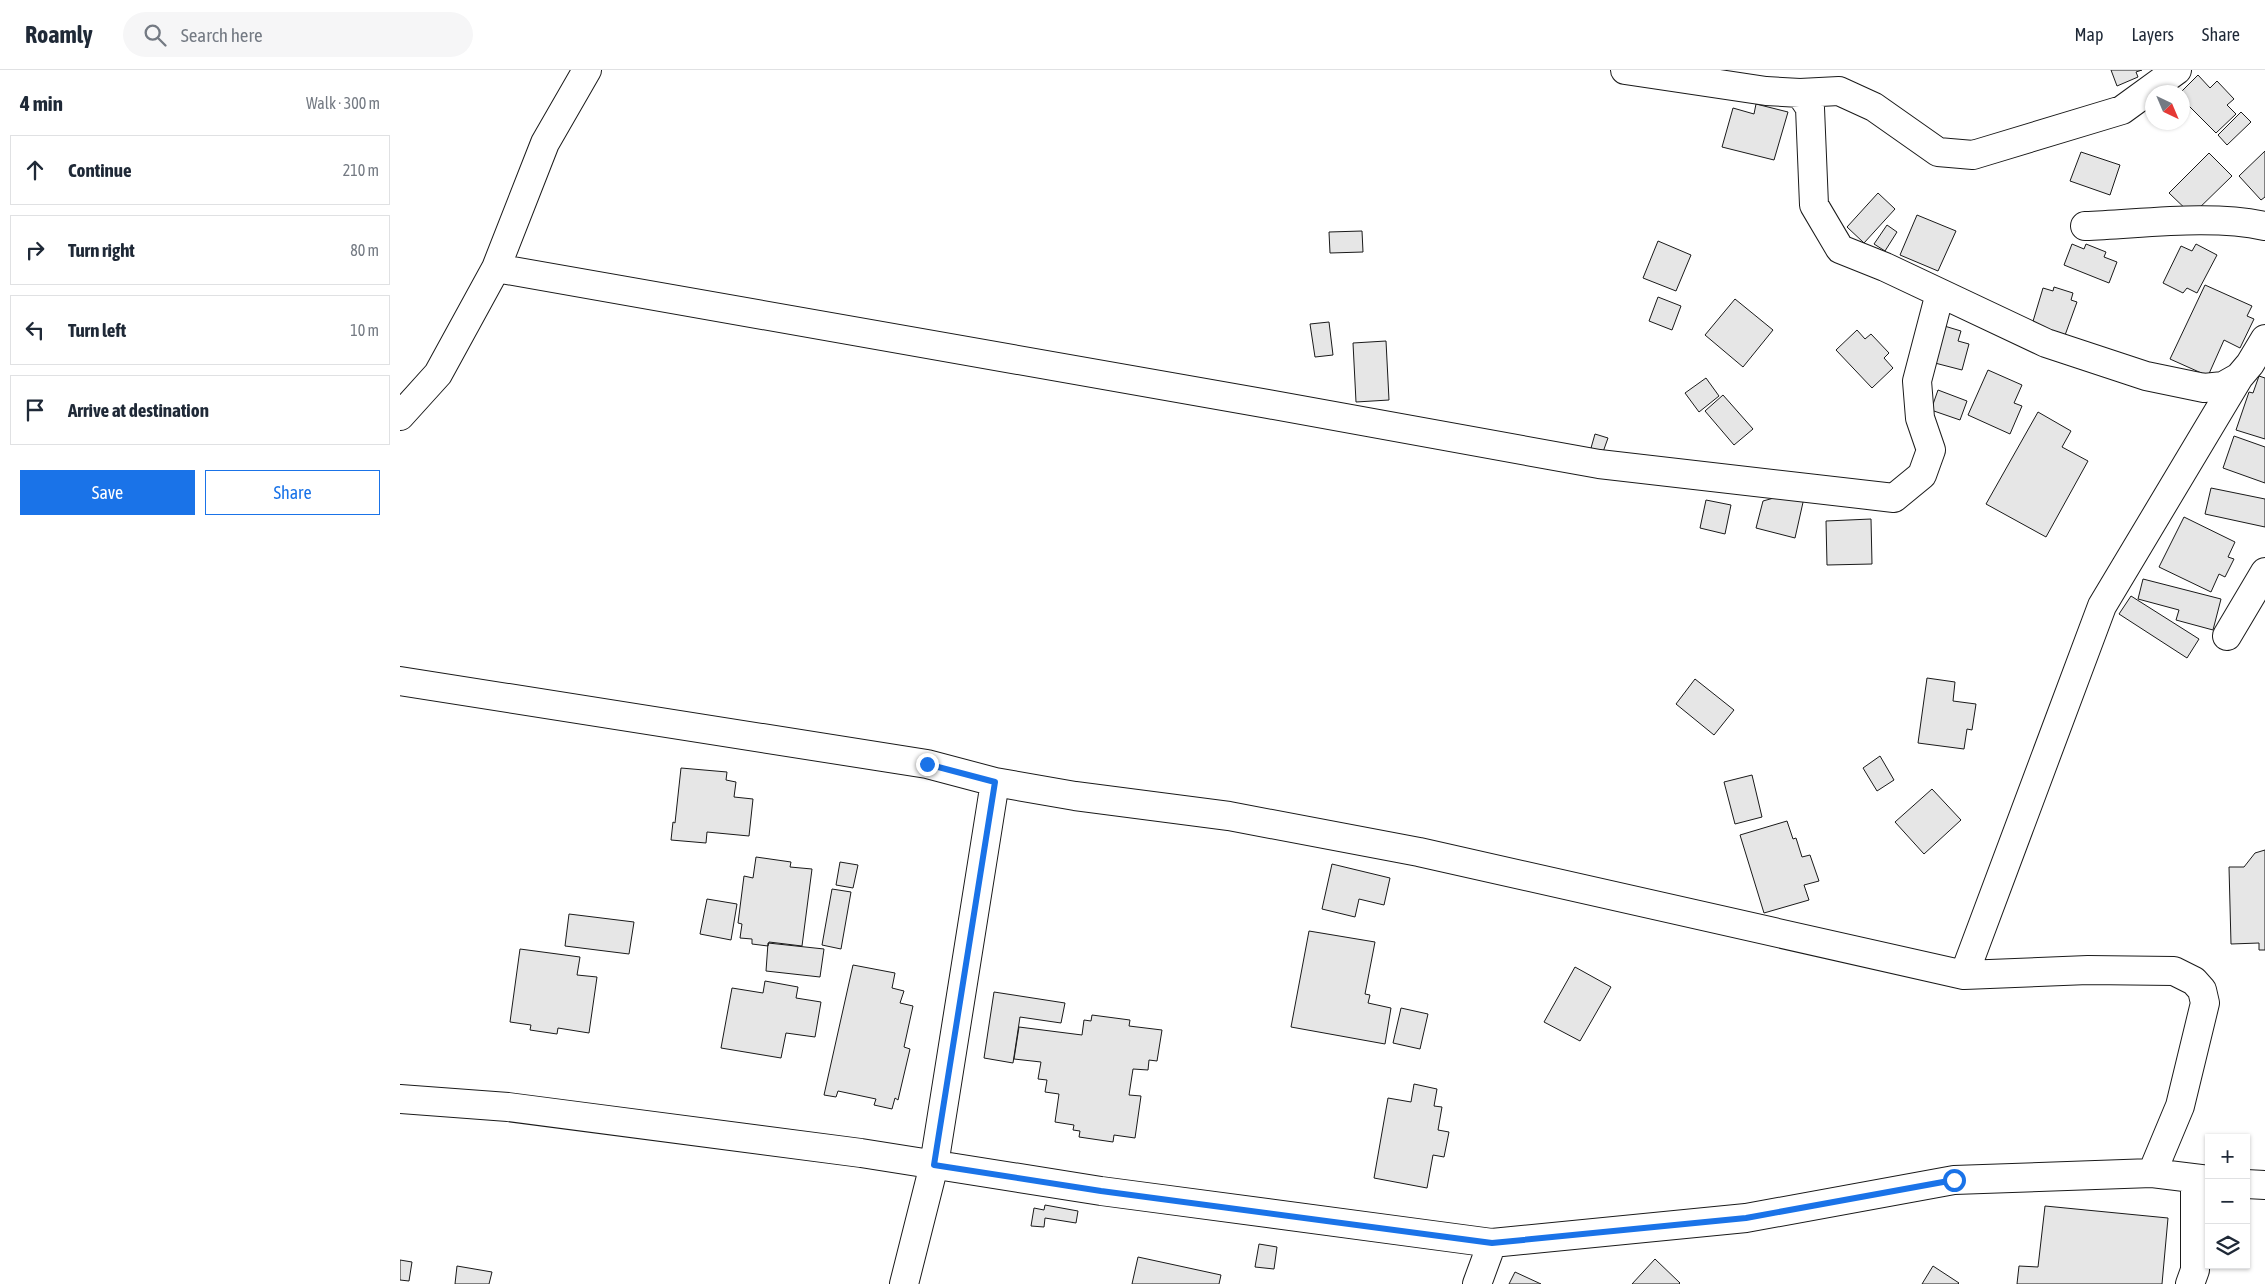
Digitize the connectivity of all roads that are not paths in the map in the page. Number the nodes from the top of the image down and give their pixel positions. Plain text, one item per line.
1 (587, 70) edge
2 (1625, 70) edge
3 (2177, 70) edge
4 (1800, 93) junction
5 (2085, 226) dead end
6 (2265, 226) edge
7 (496, 268) junction
8 (1940, 293) junction
9 (2265, 340) edge
10 (2239, 377) junction
11 (400, 416) edge
12 (2265, 572) edge
13 (2227, 636) dead end
14 (400, 681) edge
15 (995, 782) junction
16 (1964, 975) junction
17 (400, 1099) edge
18 (934, 1165) junction
19 (2152, 1172) junction
20 (2202, 1179) edge
21 (2250, 1184) edge
22 (2265, 1185) edge
23 (1492, 1243) junction
24 (904, 1284) edge
25 (1478, 1284) edge
26 (2190, 1284) edge

1 - 7 street
2 - 4 street
3 - 4 street
4 - 8 street
5 - 6 street
7 - 8 street
7 - 11 street
8 - 10 street
9 - 10 street
10 - 16 street
12 - 13 street
14 - 15 street
15 - 16 street
15 - 18 street
16 - 19 street
17 - 18 street
18 - 23 street
18 - 24 street
19 - 20 street
19 - 23 street
20 - 26 street
21 - 22 street
23 - 25 street

